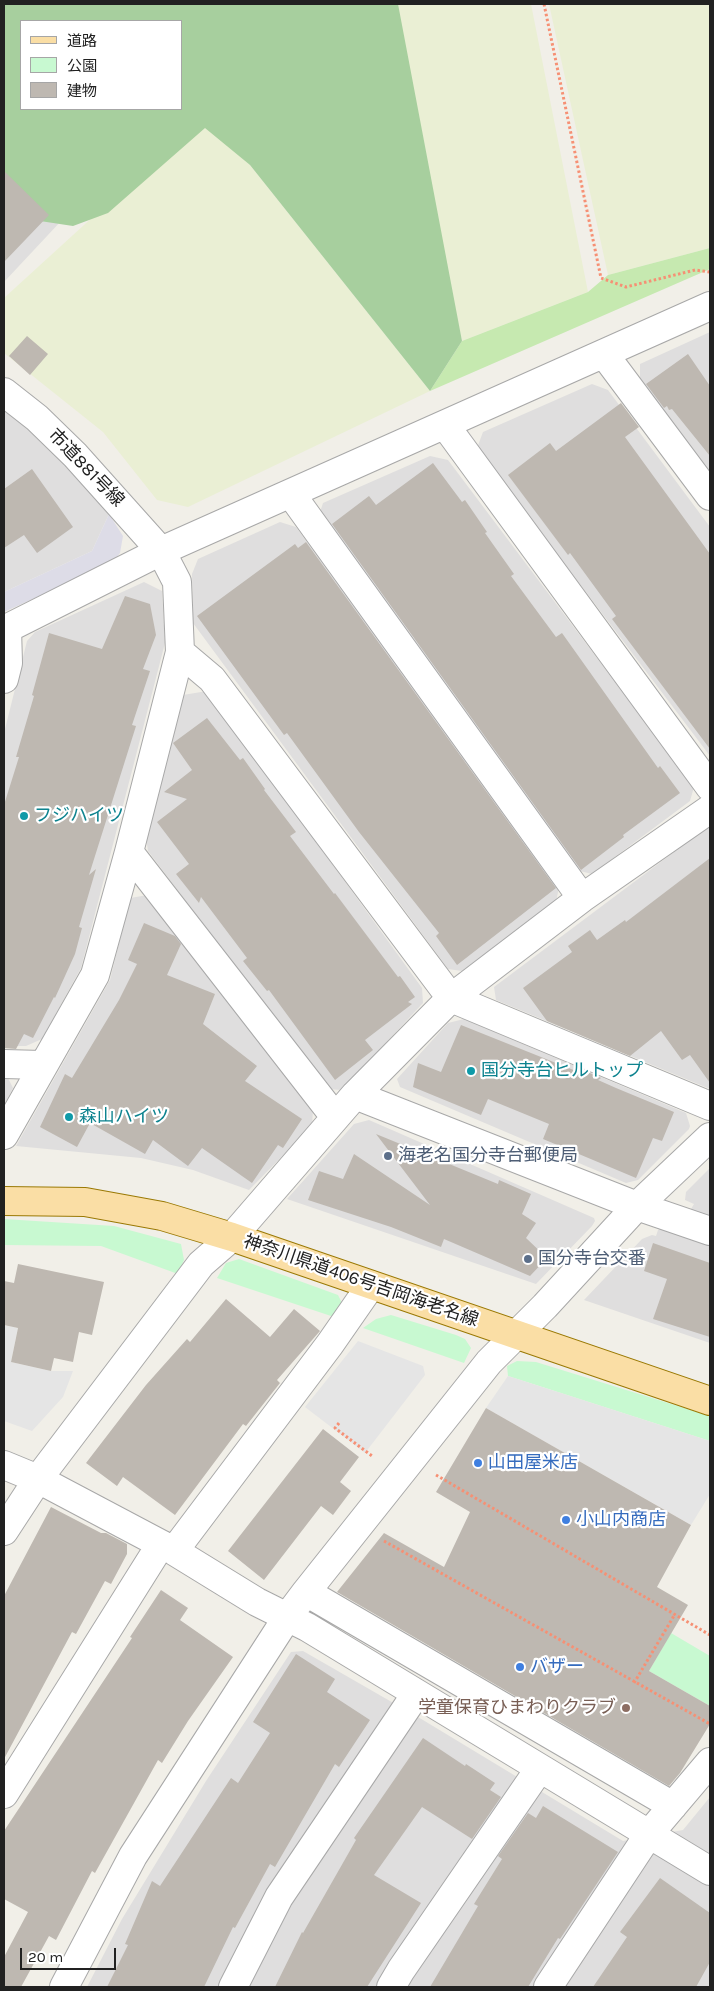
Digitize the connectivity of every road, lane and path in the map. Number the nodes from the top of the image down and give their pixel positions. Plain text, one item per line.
1 (544, 4) edge
2 (710, 272) edge
3 (710, 306) edge
4 (604, 354) junction
5 (4, 392) edge
6 (445, 425) junction
7 (291, 494) junction
8 (710, 496) edge
9 (161, 551) junction
10 (5, 629) edge
11 (180, 652) junction
12 (4, 679) edge
13 (710, 786) edge
14 (710, 809) edge
15 (129, 852) junction
16 (582, 898) junction
17 (451, 998) junction
18 (4, 1064) edge
19 (42, 1065) junction
20 (355, 1096) junction
21 (710, 1106) edge
22 (335, 1117) junction
23 (4, 1135) edge
24 (710, 1137) edge
25 (4, 1201) edge
26 (637, 1206) junction
27 (710, 1232) edge
28 (232, 1237) junction
29 (371, 1285) junction
30 (516, 1334) junction
31 (710, 1401) edge
32 (339, 1423) dead end
33 (372, 1456) dead end
34 (4, 1465) edge
35 (435, 1475) dead end
36 (38, 1479) junction
37 (4, 1531) edge
38 (379, 1539) dead end
39 (168, 1548) junction
40 (306, 1592) junction
41 (675, 1614) junction
42 (288, 1616) junction
43 (710, 1635) edge
44 (634, 1683) junction
45 (416, 1694) junction
46 (710, 1724) edge
47 (710, 1762) edge
48 (540, 1768) junction
49 (4, 1794) edge
50 (673, 1806) junction
51 (649, 1834) junction
52 (710, 1871) edge
53 (64, 1987) edge
54 (233, 1987) edge
55 (392, 1987) edge
56 (548, 1987) edge

1 - 2 path
3 - 4 street
4 - 6 street
4 - 8 street
5 - 9 street, 市道881号線
6 - 7 street
6 - 13 street
7 - 9 street
7 - 16 street
9 - 10 street
9 - 11 street, 市道881号線
10 - 12 street
11 - 15 street, 市道881号線
11 - 17 street
14 - 16 street
15 - 19 street, 市道881号線
15 - 22 street
16 - 17 street
17 - 20 street
17 - 21 street
18 - 19 street
19 - 23 street, 市道881号線
20 - 22 street
20 - 26 street
22 - 28 street
24 - 26 street
25 - 28 main road, 神奈川県道406号吉岡海老名線
26 - 27 street
26 - 30 street
28 - 29 main road, 神奈川県道406号吉岡海老名線
28 - 36 street
29 - 30 main road, 神奈川県道406号吉岡海老名線
29 - 39 street
30 - 31 main road, 神奈川県道406号吉岡海老名線
30 - 40 street
32 - 33 path
34 - 36 street
35 - 41 path
36 - 37 street
36 - 39 street
38 - 44 path
39 - 42 street
39 - 49 street
40 - 42 street
40 - 50 street
41 - 43 path
41 - 44 path
42 - 45 street
42 - 53 street
44 - 46 path
45 - 48 street
45 - 54 street
47 - 50 street
48 - 51 street
48 - 55 street
50 - 51 street
51 - 52 street
51 - 56 street

